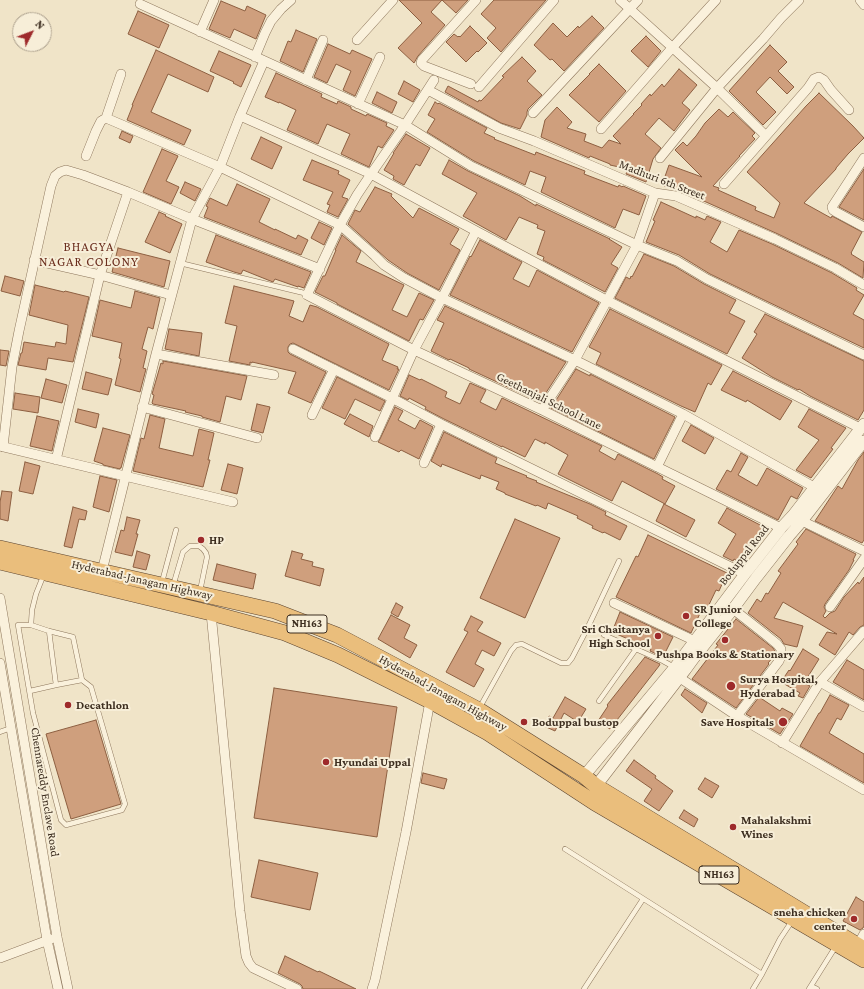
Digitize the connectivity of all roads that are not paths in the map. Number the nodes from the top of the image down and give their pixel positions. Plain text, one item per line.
1 (214, 0) edge
2 (291, 0) edge
3 (393, 0) edge
4 (476, 0) edge
5 (554, 0) edge
6 (620, 0) edge
7 (638, 0) edge
8 (716, 0) edge
9 (799, 0) edge
10 (860, 0) edge
11 (140, 4) dead end
12 (864, 5) edge
13 (630, 9) junction
14 (200, 32) junction
15 (323, 40) dead end
16 (357, 40) dead end
17 (672, 48) junction
18 (255, 57) junction
19 (380, 57) dead end
20 (264, 61) junction
21 (121, 74) dead end
22 (306, 80) junction
23 (434, 80) dead end
24 (717, 88) junction
25 (428, 90) junction
26 (358, 104) junction
27 (849, 110) dead end
28 (533, 113) dead end
29 (240, 116) junction
30 (106, 118) junction
31 (405, 125) junction
32 (601, 130) dead end
33 (766, 136) junction
34 (86, 156) dead end
35 (660, 158) dead end
36 (864, 158) edge
37 (220, 167) junction
38 (371, 174) junction
39 (724, 184) dead end
40 (128, 192) junction
41 (655, 192) junction
42 (192, 219) junction
43 (340, 225) junction
44 (864, 227) edge
45 (476, 231) junction
46 (637, 245) junction
47 (34, 260) junction
48 (180, 263) junction
49 (320, 269) junction
50 (100, 275) junction
51 (864, 285) edge
52 (171, 295) junction
53 (307, 295) junction
54 (442, 298) junction
55 (608, 301) junction
56 (293, 349) dead end
57 (414, 350) junction
58 (156, 354) junction
59 (864, 355) edge
60 (575, 360) junction
61 (334, 369) junction
62 (274, 376) dead end
63 (391, 398) junction
64 (142, 407) junction
65 (542, 410) junction
66 (683, 414) junction
67 (312, 415) dead end
68 (441, 424) junction
69 (862, 426) edge
70 (374, 436) dead end
71 (257, 438) dead end
72 (864, 441) edge
73 (2, 446) edge
74 (56, 460) junction
75 (424, 463) dead end
76 (657, 467) junction
77 (125, 476) junction
78 (814, 487) junction
79 (233, 502) dead end
80 (802, 521) junction
81 (781, 528) junction
82 (176, 530) dead end
83 (0, 548) edge
84 (863, 549) edge
85 (864, 559) edge
86 (619, 561) dead end
87 (0, 562) edge
88 (102, 571) junction
89 (45, 573) junction
90 (745, 574) junction
91 (167, 586) junction
92 (199, 593) junction
93 (0, 598) edge
94 (614, 603) dead end
95 (830, 607) dead end
96 (733, 609) junction
97 (210, 613) junction
98 (31, 625) junction
99 (49, 632) junction
100 (863, 633) edge
101 (604, 635) dead end
102 (695, 641) junction
103 (636, 649) junction
104 (0, 663) edge
105 (675, 667) junction
106 (413, 676) junction
107 (680, 678) junction
108 (82, 680) junction
109 (820, 682) junction
110 (2, 683) edge
111 (56, 685) junction
112 (407, 689) junction
113 (30, 691) junction
114 (430, 701) junction
115 (599, 701) dead end
116 (864, 707) edge
117 (479, 710) junction
118 (737, 716) junction
119 (11, 728) junction
120 (0, 732) edge
121 (782, 743) junction
122 (584, 776) junction
123 (596, 786) junction
124 (864, 790) edge
125 (565, 849) dead end
126 (643, 899) junction
127 (796, 914) junction
128 (56, 937) junction
129 (48, 940) junction
130 (862, 943) edge
131 (837, 944) junction
132 (0, 958) edge
133 (864, 960) edge
134 (762, 974) junction
135 (810, 987) edge
136 (58, 989) edge
137 (68, 989) edge
138 (297, 989) edge
139 (372, 989) edge
140 (584, 989) edge
141 (753, 989) edge
142 (817, 989) edge

1 - 14 street
2 - 18 street
3 - 16 street
4 - 5 street
6 - 13 street
7 - 13 street
8 - 17 street
9 - 24 street
10 - 12 street
11 - 14 street
13 - 17 street
13 - 28 street
14 - 18 street
15 - 22 street
17 - 24 street
17 - 32 street
18 - 20 street
19 - 26 street
20 - 22 street
20 - 29 street
21 - 30 street
22 - 26 street
23 - 25 street
24 - 33 street
24 - 35 street
25 - 31 street
25 - 41 street, Madhuri 6th Street
26 - 31 street
27 - 33 street
29 - 37 street
29 - 38 street
30 - 34 street
30 - 37 street
31 - 38 street
31 - 46 street
33 - 39 street
36 - 44 street
37 - 42 street
37 - 43 street
38 - 43 street
38 - 45 street
40 - 42 street
40 - 47 street
40 - 50 street
41 - 46 street
41 - 51 street, Madhuri 6th Street
42 - 48 street
42 - 49 street
43 - 49 street
43 - 54 street
45 - 54 street
45 - 55 street
46 - 55 street
46 - 59 street
47 - 50 street
47 - 73 street
48 - 52 street
48 - 53 lane
49 - 53 street
50 - 52 street
50 - 74 street
52 - 58 street
53 - 57 street, Geethanjali School Lane
54 - 57 street
54 - 60 street
55 - 60 street
55 - 69 street
56 - 61 street
57 - 63 street
57 - 65 street, Geethanjali School Lane
58 - 62 street
58 - 64 street
60 - 65 street
60 - 66 street
61 - 63 street
61 - 67 street
63 - 68 street
63 - 70 street
64 - 71 street
64 - 77 street
65 - 76 street, Geethanjali School Lane
66 - 76 street
66 - 78 street
68 - 75 street
68 - 90 street
69 - 78 street, Boduppal Road
72 - 80 street, Boduppal Road
73 - 74 street
74 - 77 street
76 - 81 street, Geethanjali School Lane
77 - 79 street
77 - 88 street
78 - 81 street, Boduppal Road
80 - 84 street
80 - 96 street, Boduppal Road
81 - 90 street, Boduppal Road
82 - 91 lane
83 - 88 highway, Hyderabad-Janagam Highway / NH163
85 - 95 street
86 - 117 lane
87 - 89 highway, Hyderabad-Janagam Highway / NH163
88 - 91 highway, Hyderabad-Janagam Highway / NH163
89 - 97 highway, Hyderabad-Janagam Highway / NH163
89 - 98 lane
90 - 102 street, Boduppal Road
91 - 92 highway, Hyderabad-Janagam Highway / NH163
91 - 92 lane
92 - 106 highway, Hyderabad-Janagam Highway / NH163
93 - 128 street, Chennareddy Enclave Road
94 - 102 street
96 - 107 street, Boduppal Road
96 - 118 street
97 - 112 highway, Hyderabad-Janagam Highway / NH163
97 - 138 street
98 - 99 lane
98 - 113 lane
99 - 108 lane
99 - 111 lane
100 - 109 street
101 - 103 lane
102 - 105 street, Boduppal Road
103 - 105 lane
103 - 115 lane
104 - 110 street, Chennareddy Enclave Road
105 - 122 street, Boduppal Road
106 - 112 highway
106 - 117 highway, Hyderabad-Janagam Highway / NH163
107 - 118 street
107 - 123 street, Boduppal Road
108 - 111 lane
108 - 113 lane
109 - 116 street
109 - 121 street
110 - 119 street, Chennareddy Enclave Road
111 - 113 lane
112 - 114 highway, Hyderabad-Janagam Highway / NH163
114 - 127 highway, Hyderabad-Janagam Highway / NH163
114 - 139 street
117 - 122 highway, Hyderabad-Janagam Highway / NH163
118 - 121 street
119 - 120 lane
119 - 129 street, Chennareddy Enclave Road
121 - 124 street
122 - 123 highway, Hyderabad-Janagam Highway / NH163
123 - 127 highway, Hyderabad-Janagam Highway / NH163
125 - 126 lane
126 - 134 lane
126 - 140 lane
127 - 130 highway, Hyderabad-Janagam Highway / NH163
127 - 131 highway, Hyderabad-Janagam Highway / NH163
127 - 134 lane
128 - 129 street
128 - 137 street, Chennareddy Enclave Road
129 - 132 street
129 - 136 street, Chennareddy Enclave Road
131 - 133 highway, Hyderabad-Janagam Highway / NH163
131 - 135 lane
134 - 141 lane
135 - 142 lane

